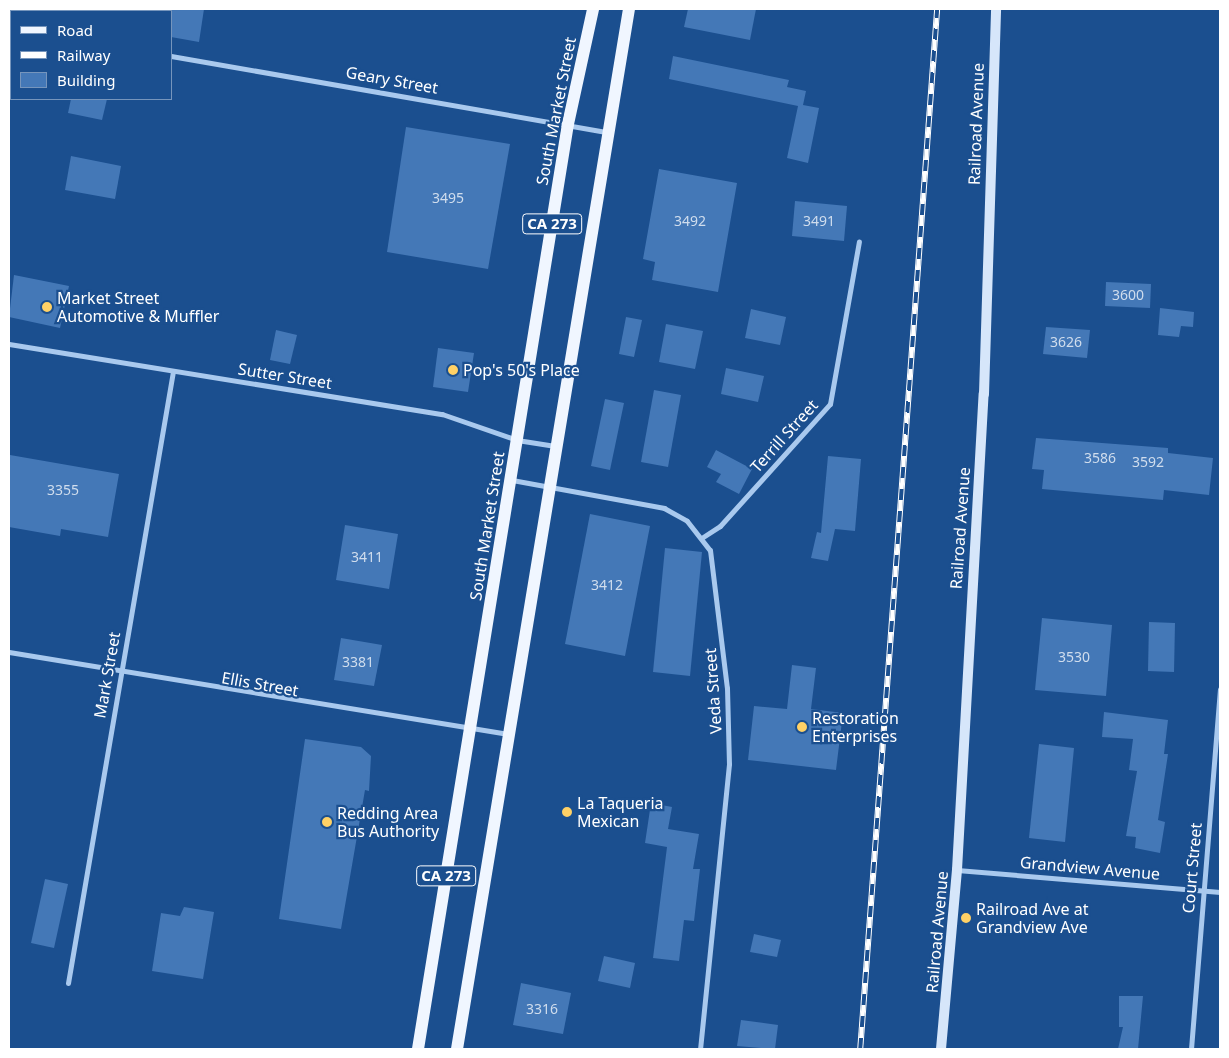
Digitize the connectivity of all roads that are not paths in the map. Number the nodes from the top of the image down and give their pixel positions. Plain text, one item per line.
1 (593, 9) edge
2 (629, 9) edge
3 (996, 9) edge
4 (172, 56) edge
5 (568, 124) junction
6 (608, 132) junction
7 (859, 242) dead end
8 (9, 344) edge
9 (173, 371) junction
10 (517, 440) junction
11 (554, 446) junction
12 (512, 480) junction
13 (548, 487) junction
14 (703, 537) junction
15 (9, 652) edge
16 (120, 671) junction
17 (1220, 689) edge
18 (470, 728) junction
19 (508, 734) junction
20 (957, 870) junction
21 (1203, 890) junction
22 (1220, 892) edge
23 (68, 983) dead end
24 (418, 1049) edge
25 (457, 1049) edge
26 (700, 1049) edge
27 (941, 1049) edge
28 (1191, 1049) edge

1 - 5 main road, South Market Street / CA 273
2 - 6 main road, CA 273
3 - 20 main road, Railroad Avenue
4 - 5 street, Geary Street
5 - 6 street, Geary Street
5 - 10 main road, South Market Street / CA 273
6 - 11 main road, CA 273
7 - 14 street, Terrill Street
8 - 9 street, Sutter Street
9 - 10 street, Sutter Street
9 - 16 street, Mark Street
10 - 11 street, Sutter Street
10 - 12 main road, South Market Street / CA 273
11 - 13 main road, CA 273
12 - 13 street, Veda Street
12 - 18 main road, South Market Street / CA 273
13 - 14 street, Veda Street
13 - 19 main road, CA 273
14 - 26 street, Veda Street
15 - 16 street, Ellis Street
16 - 18 street, Ellis Street
16 - 23 street, Mark Street
17 - 21 street, Court Street
18 - 19 street, Ellis Street
18 - 24 main road, South Market Street / CA 273
19 - 25 main road, CA 273
20 - 21 street, Grandview Avenue
20 - 27 main road, Railroad Avenue
21 - 22 street, Grandview Avenue
21 - 28 street, Court Street

